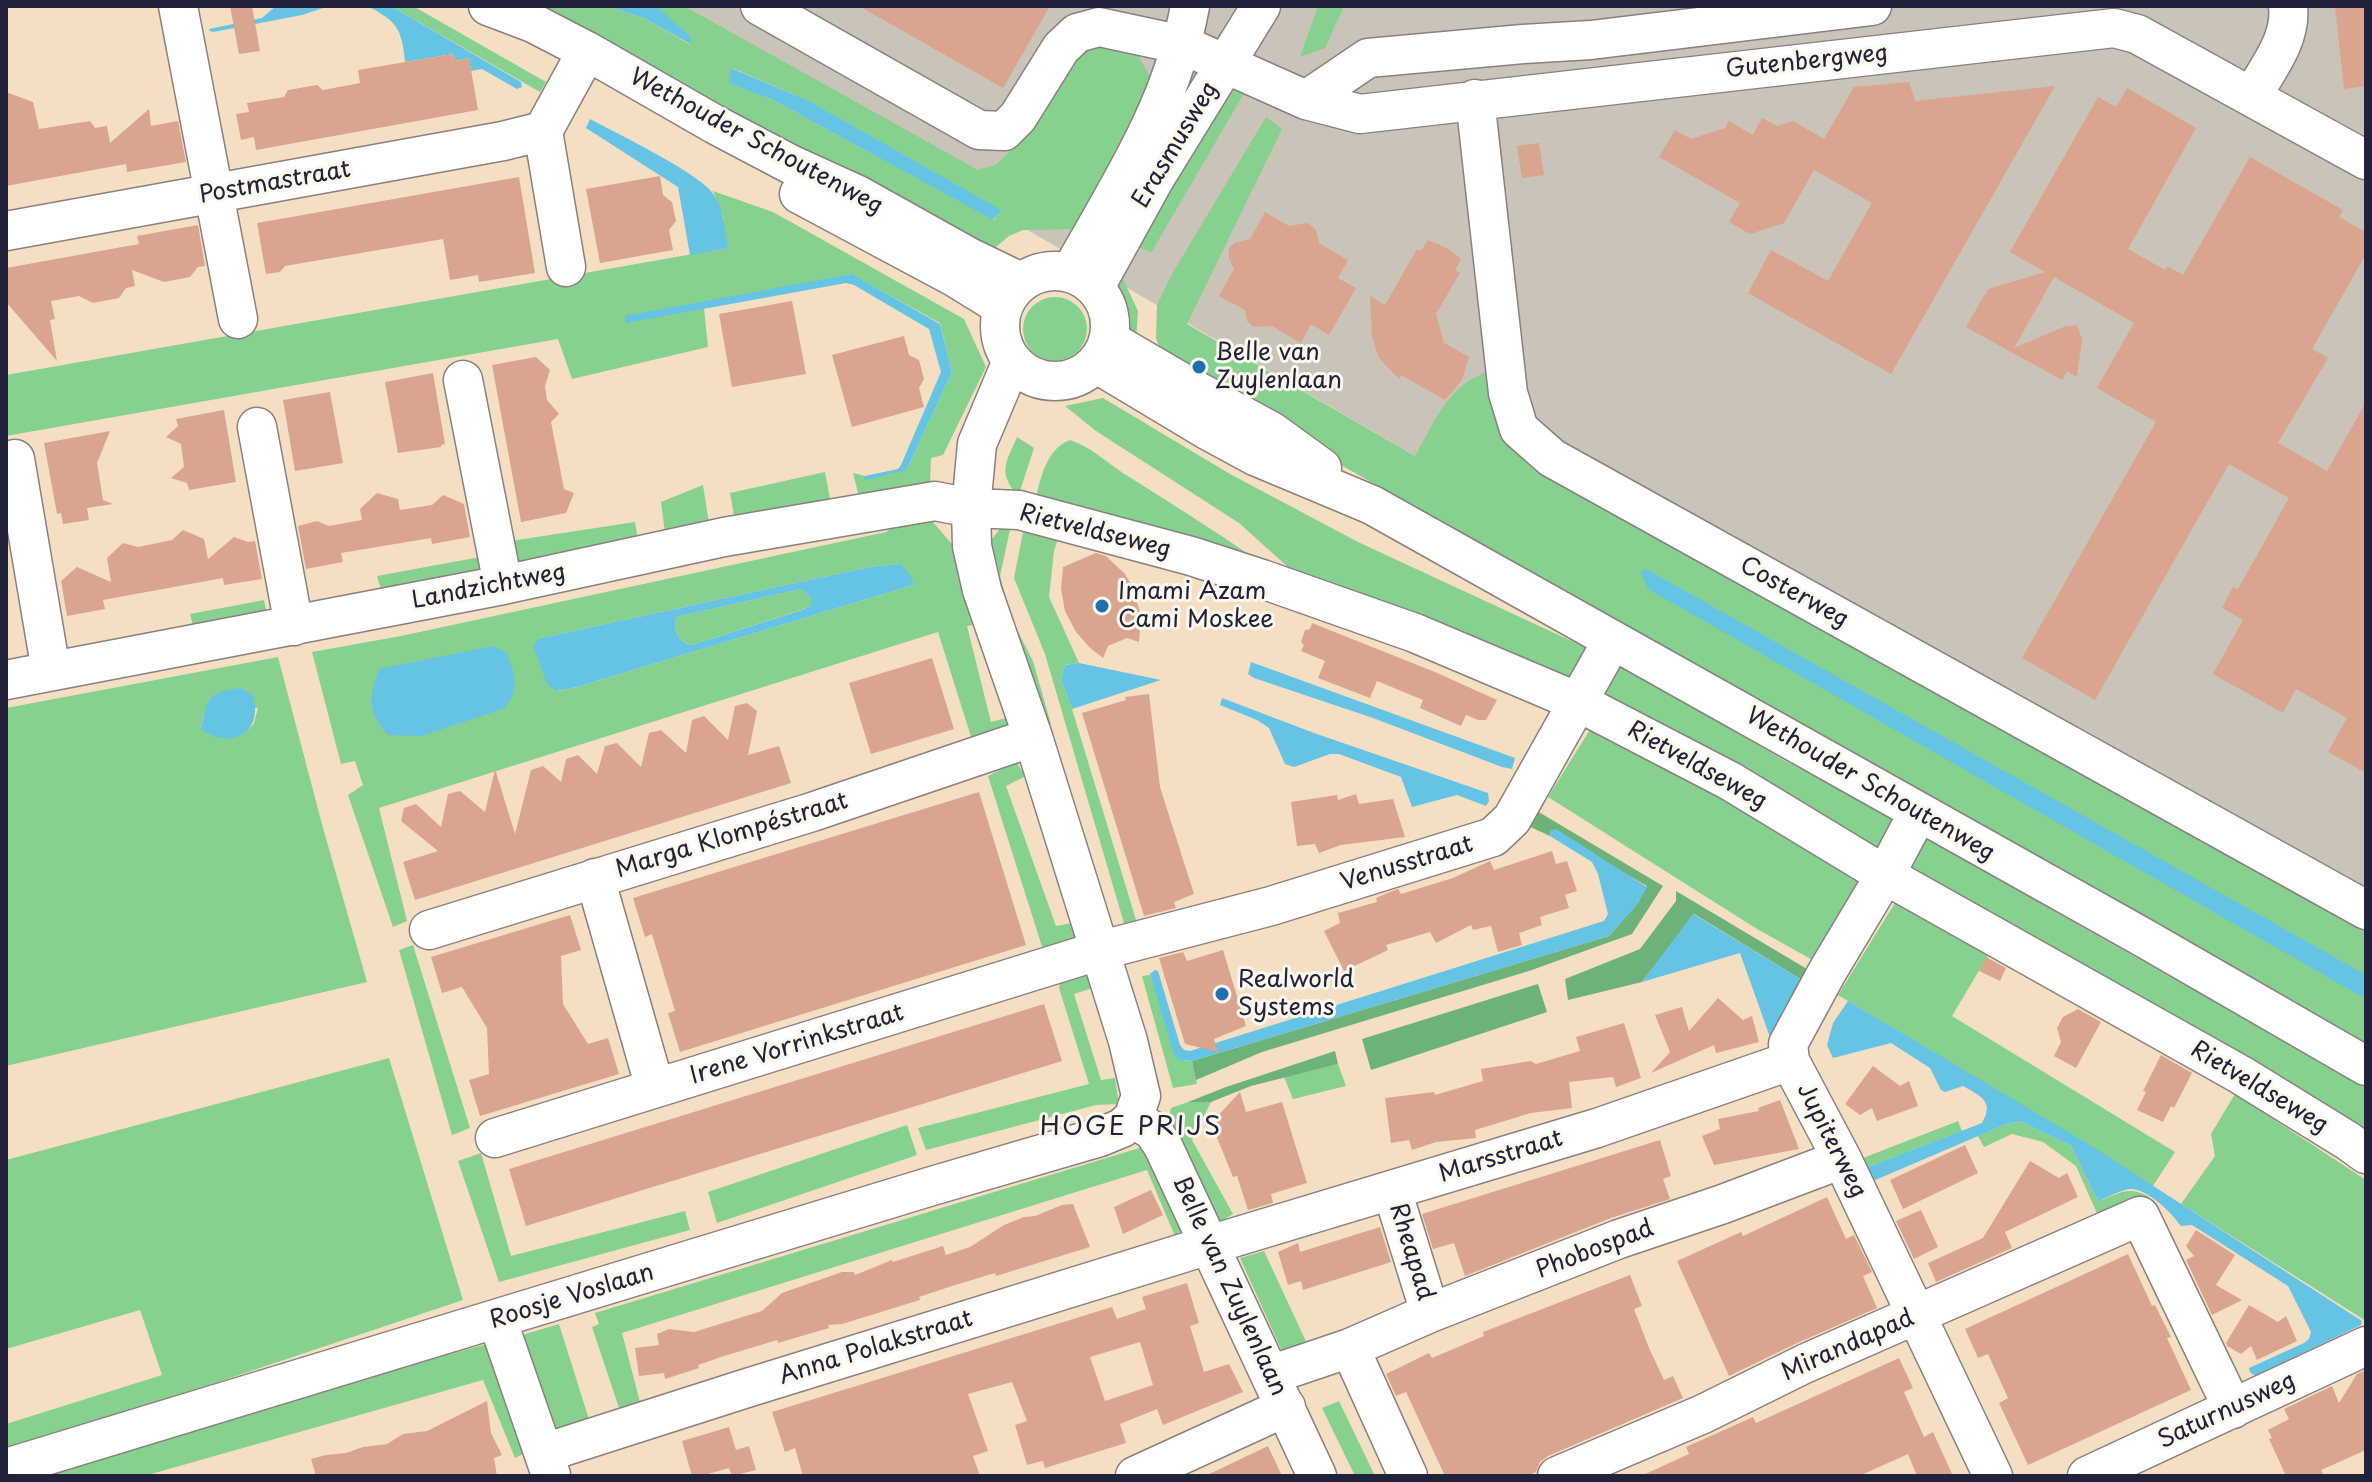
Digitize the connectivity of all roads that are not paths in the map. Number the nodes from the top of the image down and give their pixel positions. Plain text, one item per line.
1 (178, 6) edge
2 (487, 6) edge
3 (760, 6) edge
4 (1190, 6) edge
5 (1261, 6) edge
6 (1872, 6) edge
7 (2288, 6) edge
8 (1183, 45) junction
9 (582, 60) junction
10 (1225, 63) junction
11 (2252, 96) junction
12 (1475, 99) junction
13 (1306, 100) junction
14 (543, 131) junction
15 (2366, 160) edge
16 (215, 194) junction
17 (6, 231) edge
18 (566, 267) dead end
19 (1082, 280) junction
20 (1012, 295) junction
21 (238, 319) dead end
22 (1103, 352) junction
23 (1028, 371) junction
24 (463, 380) dead end
25 (257, 427) dead end
26 (15, 459) dead end
27 (971, 508) junction
28 (503, 585) junction
29 (294, 626) junction
30 (1612, 641) junction
31 (51, 671) junction
32 (6, 680) edge
33 (1578, 702) junction
34 (1033, 737) junction
35 (1918, 813) junction
36 (1885, 875) junction
37 (595, 878) junction
38 (2366, 910) edge
39 (429, 930) dead end
40 (1098, 951) junction
41 (1790, 1061) junction
42 (2366, 1066) edge
43 (655, 1088) junction
44 (1133, 1118) junction
45 (495, 1138) dead end
46 (2366, 1154) edge
47 (1842, 1159) junction
48 (1392, 1190) junction
49 (1209, 1245) junction
50 (1430, 1313) junction
51 (1917, 1315) junction
52 (497, 1319) junction
53 (2366, 1346) edge
54 (1350, 1348) junction
55 (1278, 1391) junction
56 (2233, 1409) junction
57 (548, 1464) edge
58 (6, 1468) edge
59 (1135, 1476) edge
60 (1317, 1476) edge
61 (1408, 1476) edge
62 (1557, 1476) edge
63 (1993, 1476) edge
64 (2087, 1476) edge

1 - 16 street
2 - 9 street, Wethouder Schoutenweg
3 - 8 street, Gutenbergweg
4 - 8 street, Erasmusweg
5 - 10 street, Erasmusweg
6 - 13 street
7 - 11 street
8 - 10 street, Gutenbergweg
8 - 19 street, Erasmusweg
9 - 14 street
9 - 20 street, Wethouder Schoutenweg
10 - 13 street, Gutenbergweg
10 - 19 street, Erasmusweg
11 - 12 street, Gutenbergweg
11 - 15 street, Gutenbergweg
12 - 13 street, Gutenbergweg
12 - 38 street, Costerweg
14 - 16 street, Postmastraat
14 - 18 street
16 - 17 street, Postmastraat
16 - 21 street
19 - 20 street
19 - 22 street
20 - 23 street
22 - 23 street
22 - 30 street, Wethouder Schoutenweg
23 - 27 street
24 - 28 street
25 - 29 street
26 - 31 street
27 - 28 street, Landzichtweg
27 - 33 street, Rietveldseweg
27 - 34 street
28 - 29 street, Landzichtweg
29 - 31 street, Landzichtweg
30 - 33 street, Venusstraat
30 - 35 street, Wethouder Schoutenweg
31 - 32 street, Landzichtweg
33 - 36 street, Rietveldseweg
33 - 40 street, Venusstraat
34 - 37 street, Marga Klompéstraat
34 - 40 street
35 - 36 street, Jupiterweg
35 - 42 street, Wethouder Schoutenweg
36 - 41 street, Jupiterweg
36 - 46 street, Rietveldseweg
37 - 39 street, Marga Klompéstraat
37 - 43 street
40 - 43 street, Irene Vorrinkstraat
40 - 44 street
41 - 47 street, Jupiterweg
41 - 48 street, Marsstraat
43 - 45 street, Irene Vorrinkstraat
44 - 49 street, Belle van Zuylenlaan
44 - 52 street, Roosje Voslaan
47 - 50 street, Phobospad
47 - 51 street, Jupiterweg
48 - 49 street, Marsstraat
48 - 50 street, Rheapad
49 - 55 street, Belle van Zuylenlaan
49 - 57 street, Anna Polakstraat
50 - 54 street, Phobospad
51 - 56 street, Mirandapad
51 - 62 street, Mirandapad
51 - 63 street, Jupiterweg
52 - 57 street
52 - 58 street, Roosje Voslaan
53 - 56 street, Saturnusweg
54 - 55 street, Phobospad
54 - 61 street
55 - 59 street, Phobospad
55 - 60 street, Belle van Zuylenlaan
56 - 64 street, Saturnusweg

